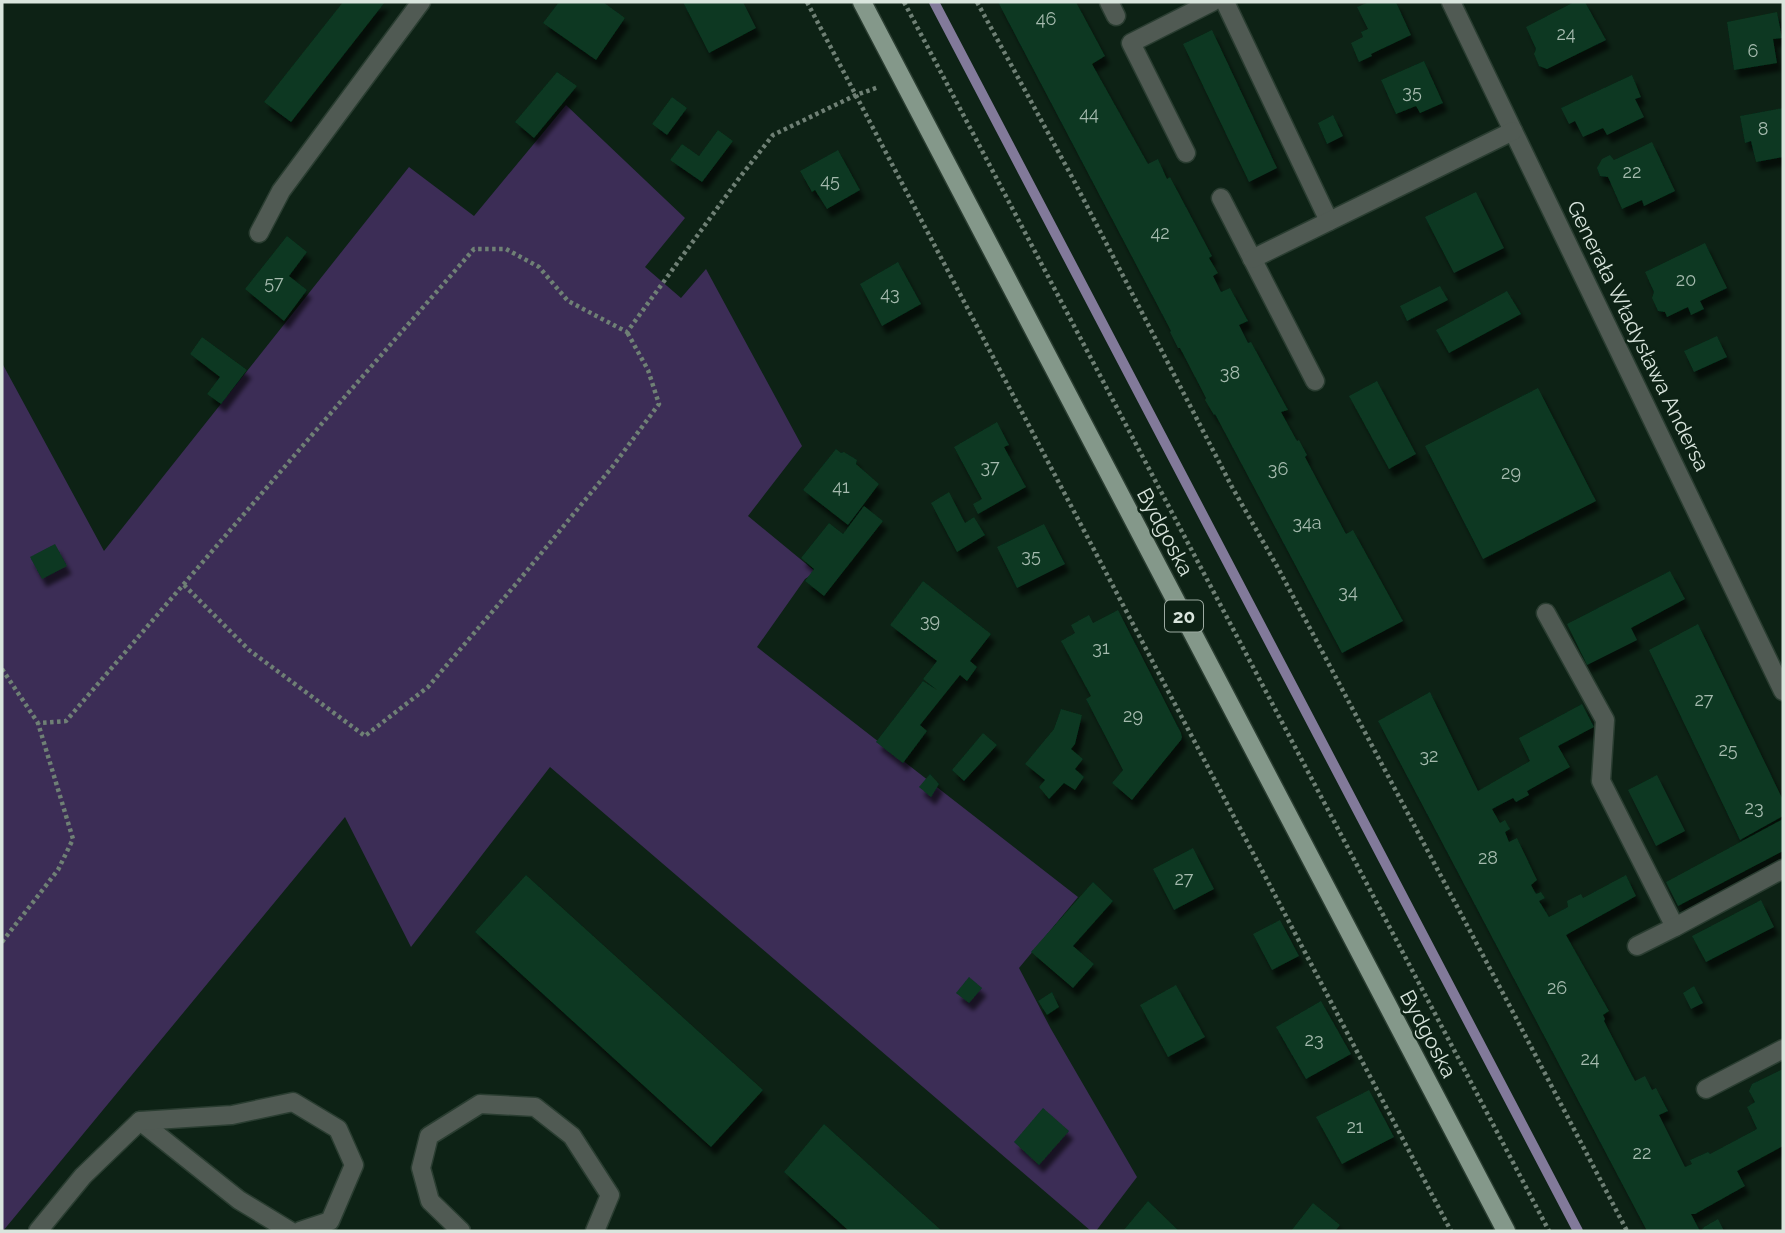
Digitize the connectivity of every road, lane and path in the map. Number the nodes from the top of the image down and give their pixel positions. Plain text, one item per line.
1 (421, 2) edge
2 (807, 2) edge
3 (862, 2) edge
4 (904, 2) edge
5 (977, 2) edge
6 (1212, 2) edge
7 (1226, 2) edge
8 (1451, 2) edge
9 (902, 79) junction
10 (856, 95) junction
11 (1513, 131) junction
12 (1186, 153) dead end
13 (1221, 198) dead end
14 (1329, 220) junction
15 (259, 233) dead end
16 (1252, 259) junction
17 (626, 332) junction
18 (1315, 381) dead end
19 (184, 584) junction
20 (1546, 613) dead end
21 (2, 669) edge
22 (1783, 691) edge
23 (38, 723) junction
24 (1783, 869) edge
25 (1675, 928) junction
26 (2, 942) edge
27 (1637, 946) dead end
28 (1783, 1049) edge
29 (1706, 1089) dead end
30 (140, 1121) junction
31 (38, 1231) edge
32 (290, 1231) edge
33 (300, 1231) edge
34 (461, 1231) edge
35 (595, 1231) edge
36 (1451, 1231) edge
37 (1506, 1231) edge
38 (1549, 1231) edge
39 (1627, 1231) edge

1 - 15 street
2 - 10 path
3 - 9 main road, Bydgoska / 20
4 - 38 path
5 - 39 path
6 - 12 street
7 - 14 street
8 - 11 street, Generała Władysława Andersa
9 - 10 path
9 - 37 main road, Bydgoska / 20
10 - 17 path
10 - 36 path
11 - 14 street
11 - 22 street, Generała Władysława Andersa
13 - 16 street
14 - 16 street
16 - 18 street
17 - 19 path
17 - 19 path
19 - 23 path
20 - 25 street
21 - 23 path
23 - 26 path
24 - 25 street
25 - 27 street
28 - 29 street
30 - 31 street
30 - 32 street
30 - 33 street
34 - 35 street

